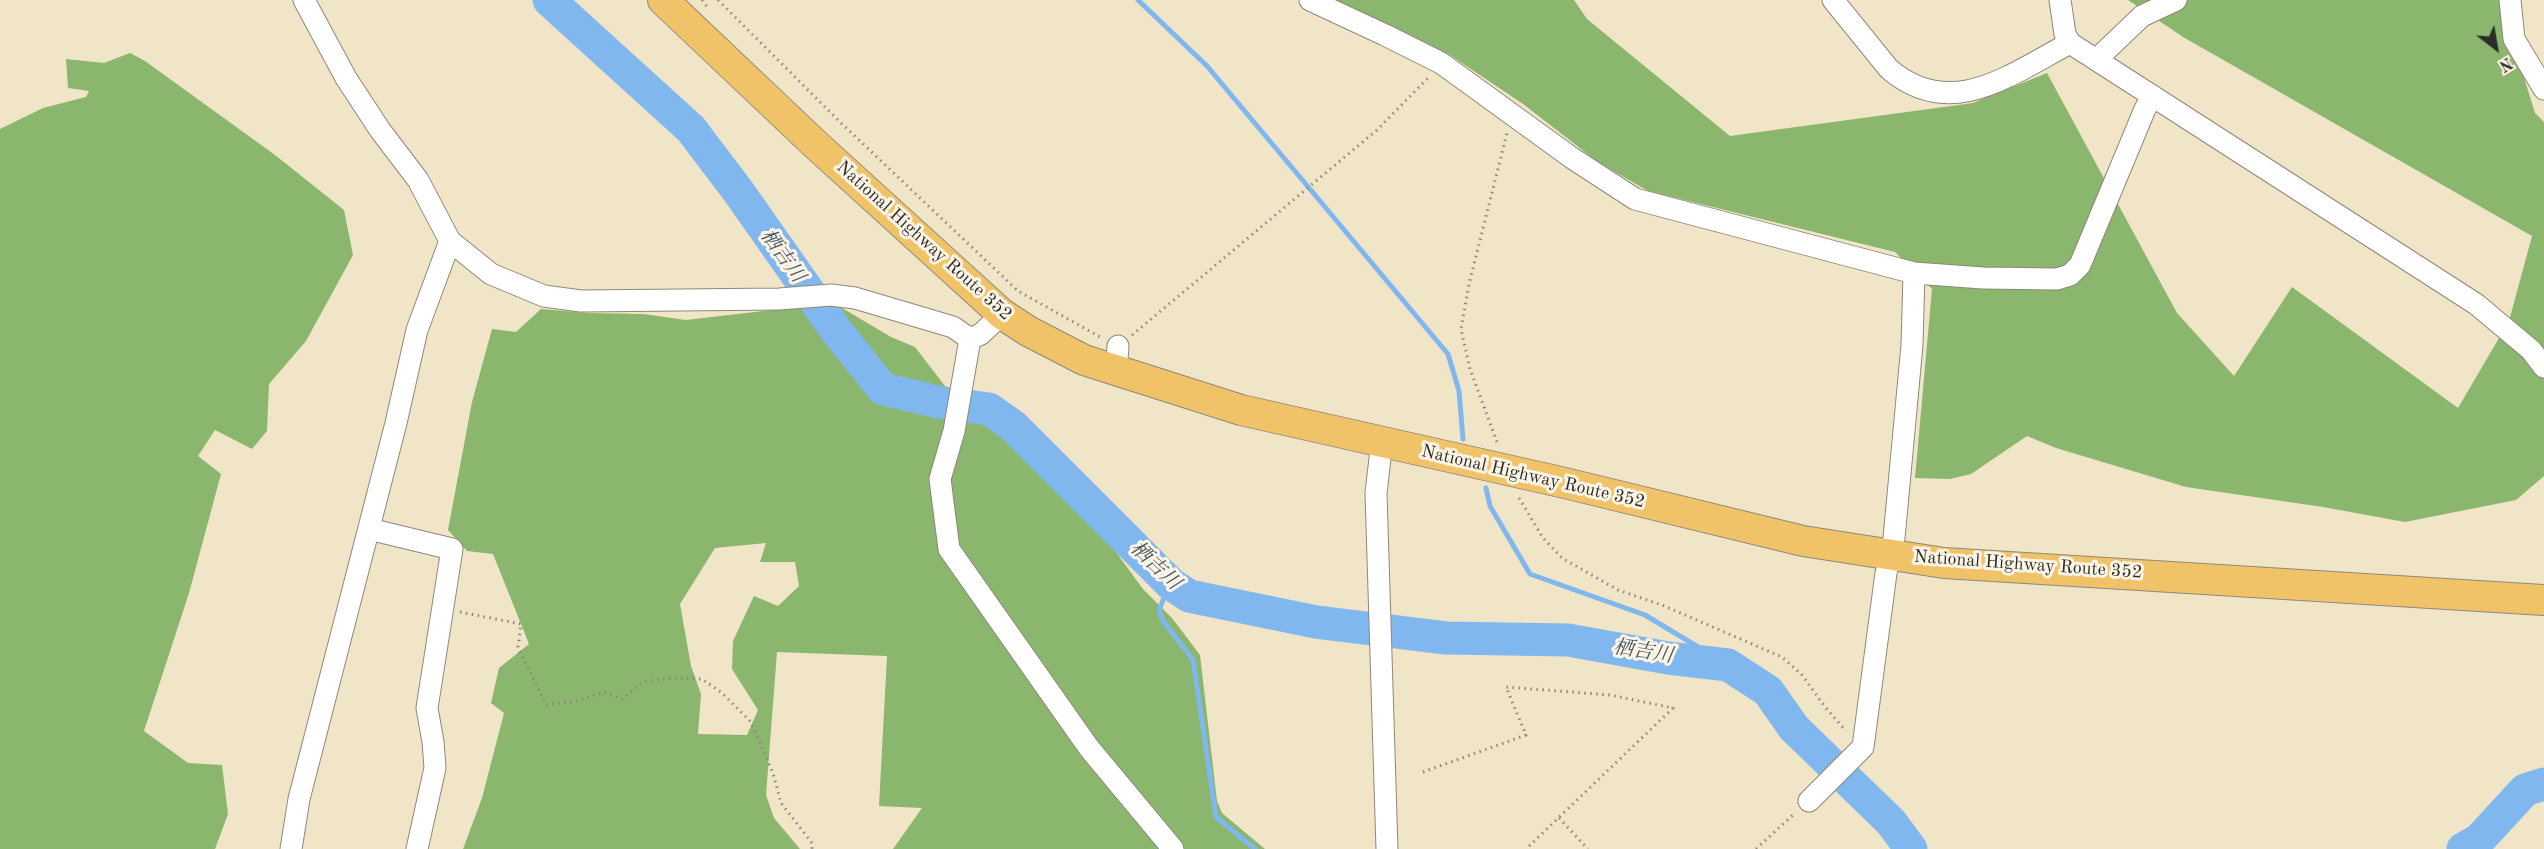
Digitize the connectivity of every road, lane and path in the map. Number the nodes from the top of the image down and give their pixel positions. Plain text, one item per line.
1 (304, 0) edge
2 (663, 0) edge
3 (718, 0) edge
4 (1310, 0) edge
5 (1833, 0) edge
6 (2060, 0) edge
7 (2176, 0) edge
8 (2510, 0) edge
9 (2070, 43) junction
10 (2097, 59) junction
11 (1440, 63) junction
12 (2544, 88) edge
13 (2153, 96) junction
14 (1512, 114) junction
15 (450, 241) junction
16 (1914, 273) junction
17 (1002, 314) junction
18 (970, 339) junction
19 (2540, 351) edge
20 (1117, 359) junction
21 (1382, 441) junction
22 (1503, 471) junction
23 (369, 529) junction
24 (1891, 554) junction
25 (2544, 600) edge
26 (442, 610) junction
27 (1860, 751) junction
28 (1422, 772) dead end
29 (1809, 801) joint
30 (1558, 818) junction
31 (291, 849) edge
32 (417, 849) edge
33 (812, 849) edge
34 (1173, 849) edge
35 (1387, 849) edge
36 (1526, 849) edge
37 (1588, 849) edge
38 (1756, 849) edge

1 - 15 street
2 - 17 highway, National Highway Route 352
3 - 20 path
4 - 11 street
5 - 9 street
6 - 9 street
7 - 10 street
8 - 12 street
9 - 10 street
10 - 13 street
11 - 14 street
11 - 20 path
13 - 16 street
13 - 19 street
14 - 16 street
14 - 22 path
15 - 18 street
15 - 23 street
16 - 24 street
17 - 18 street
17 - 20 highway, National Highway Route 352
18 - 34 street
20 - 21 highway, National Highway Route 352
21 - 22 highway, National Highway Route 352
21 - 35 street
22 - 24 highway, National Highway Route 352
22 - 27 path
23 - 26 street
23 - 31 street
24 - 25 highway, National Highway Route 352
24 - 27 street
26 - 32 street
26 - 33 path
27 - 29 street
28 - 30 path
29 - 38 path
30 - 36 path
30 - 37 path

